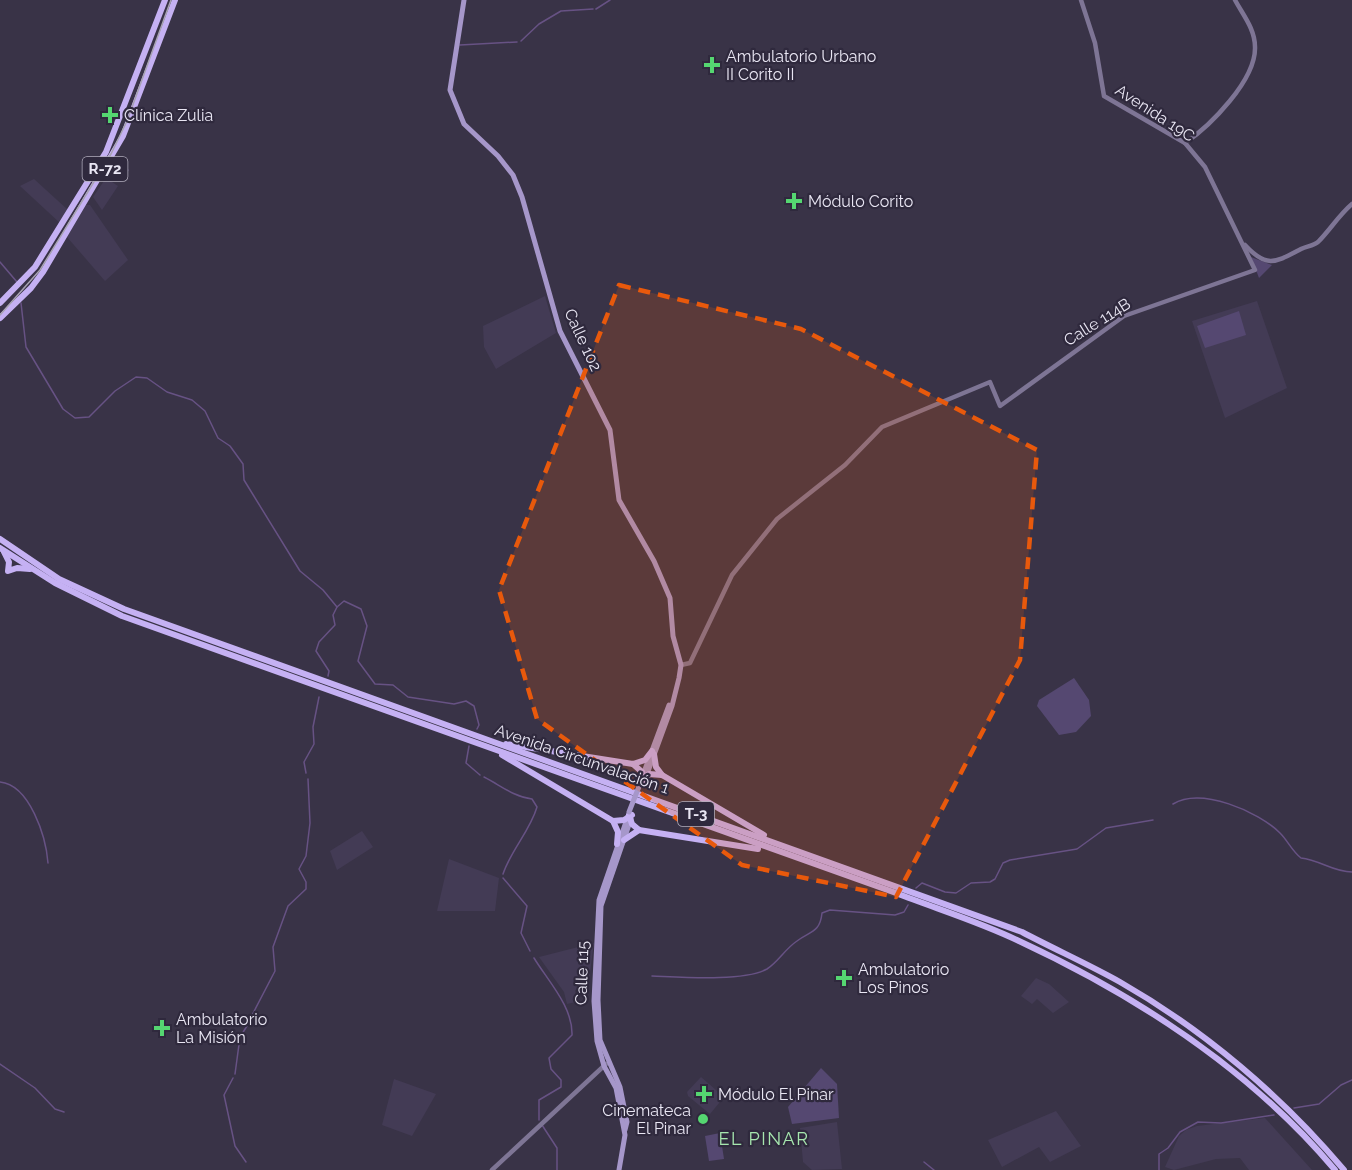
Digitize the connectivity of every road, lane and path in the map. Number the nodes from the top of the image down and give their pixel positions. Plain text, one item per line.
1 (165, 0) edge
2 (175, 0) edge
3 (464, 0) edge
4 (1081, 0) edge
5 (1235, 0) edge
6 (1185, 143) junction
7 (1352, 204) edge
8 (1241, 241) junction
9 (1255, 270) joint
10 (0, 303) edge
11 (0, 318) edge
12 (0, 539) edge
13 (1, 549) edge
14 (34, 570) junction
15 (681, 665) junction
16 (489, 744) junction
17 (653, 753) junction
18 (633, 764) junction
19 (662, 775) junction
20 (643, 780) junction
21 (630, 816) junction
22 (613, 820) junction
23 (639, 830) junction
24 (624, 840) junction
25 (778, 843) junction
26 (617, 844) junction
27 (774, 852) junction
28 (606, 1064) junction
29 (1335, 1167) edge
30 (492, 1170) edge
31 (619, 1170) edge
32 (1344, 1170) edge
33 (1350, 1170) edge

1 - 10 main road, R-72
2 - 11 main road, R-72
3 - 15 main road, Calle 102
4 - 6 street, Avenida 19C
5 - 6 street
6 - 8 street, Avenida 19C
7 - 8 street
8 - 9 street, Avenida 19C
9 - 15 street, Calle 114B
12 - 16 main road, Avenida Circunvalación 1 / T-3
13 - 14 main road, Avenida Circunvalación 1 / T-3
13 - 14 main road
14 - 16 main road, Avenida Circunvalación 1 / T-3
15 - 17 main road, Calle 102
16 - 18 main road
16 - 22 main road
16 - 25 main road, Avenida Circunvalación 1 / T-3
16 - 27 main road, Avenida Circunvalación 1 / T-3
17 - 18 main road
17 - 19 main road
17 - 20 main road, Calle 102
18 - 20 main road
19 - 20 main road
19 - 25 main road
20 - 21 main road, Calle 102, bridge
21 - 22 main road
21 - 23 main road
21 - 24 main road, Calle 115
21 - 26 main road, Calle 115
22 - 26 main road
23 - 24 main road
23 - 27 main road
24 - 28 main road, Calle 115
25 - 29 main road, Avenida Circunvalación 1 / T-3
26 - 28 main road, Calle 115
27 - 29 main road, Avenida Circunvalación 1 / T-3
28 - 30 street
28 - 31 main road, Calle 115
29 - 32 main road, Avenida Circunvalación 1 / T-3
29 - 33 main road

